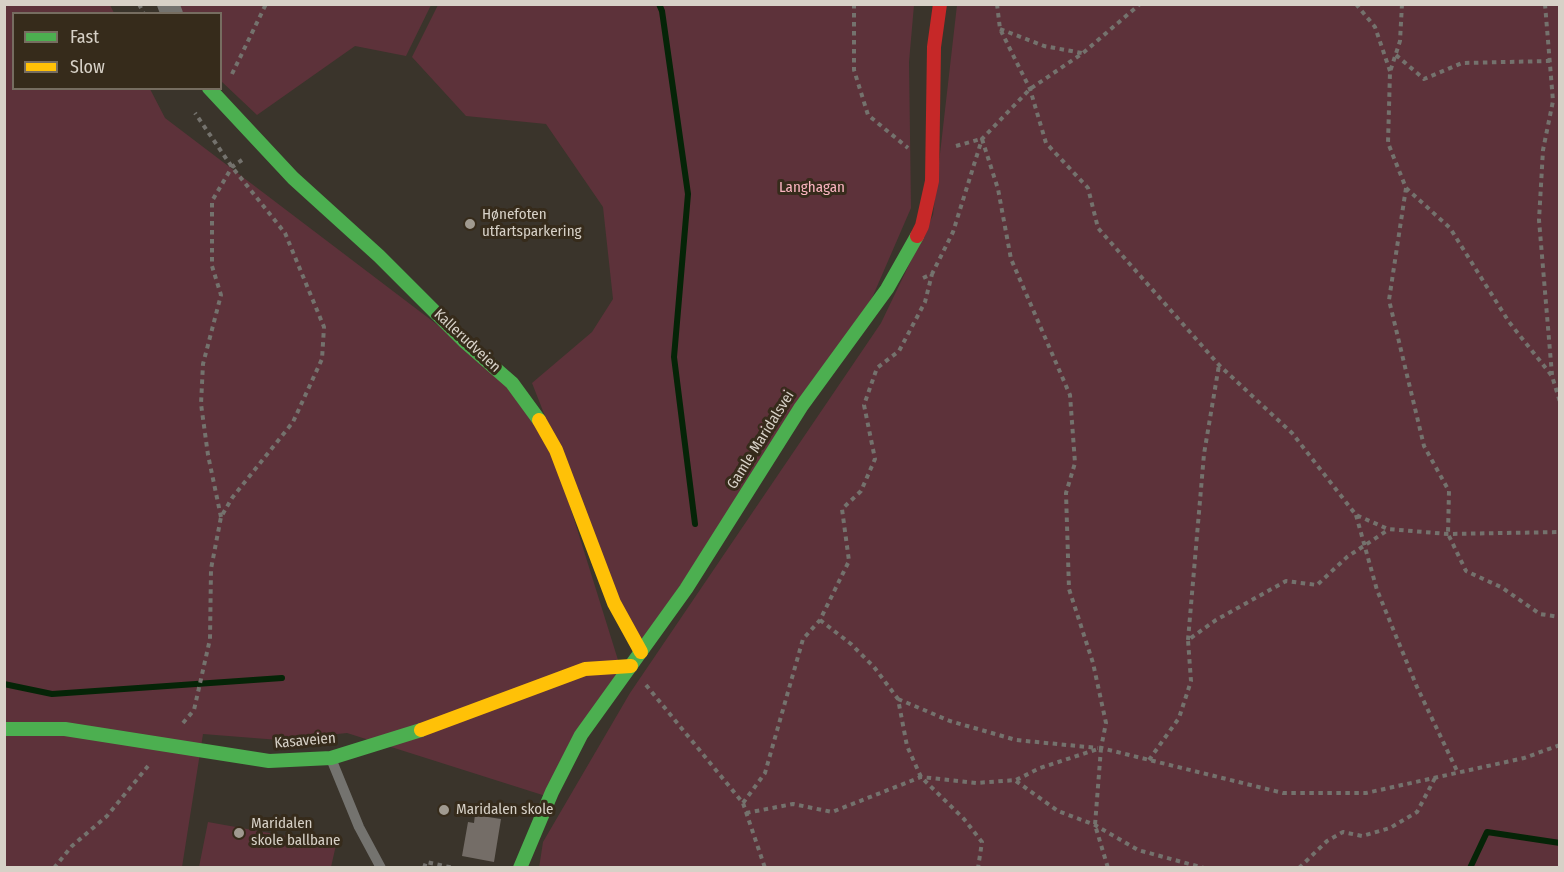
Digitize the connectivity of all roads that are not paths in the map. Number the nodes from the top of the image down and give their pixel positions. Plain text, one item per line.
1 (940, 4) edge
2 (211, 90) edge
3 (640, 652) junction
4 (631, 666) junction
5 (4, 729) edge
6 (331, 758) junction
7 (381, 867) edge
8 (520, 867) edge

1 - 3 street, Gamle Maridalsvei
2 - 3 street, Kallerudveien
3 - 4 street, Gamle Maridalsvei
4 - 6 street, Kasaveien
4 - 8 street, Gamle Maridalsvei
5 - 6 street, Kasaveien
6 - 7 lane

